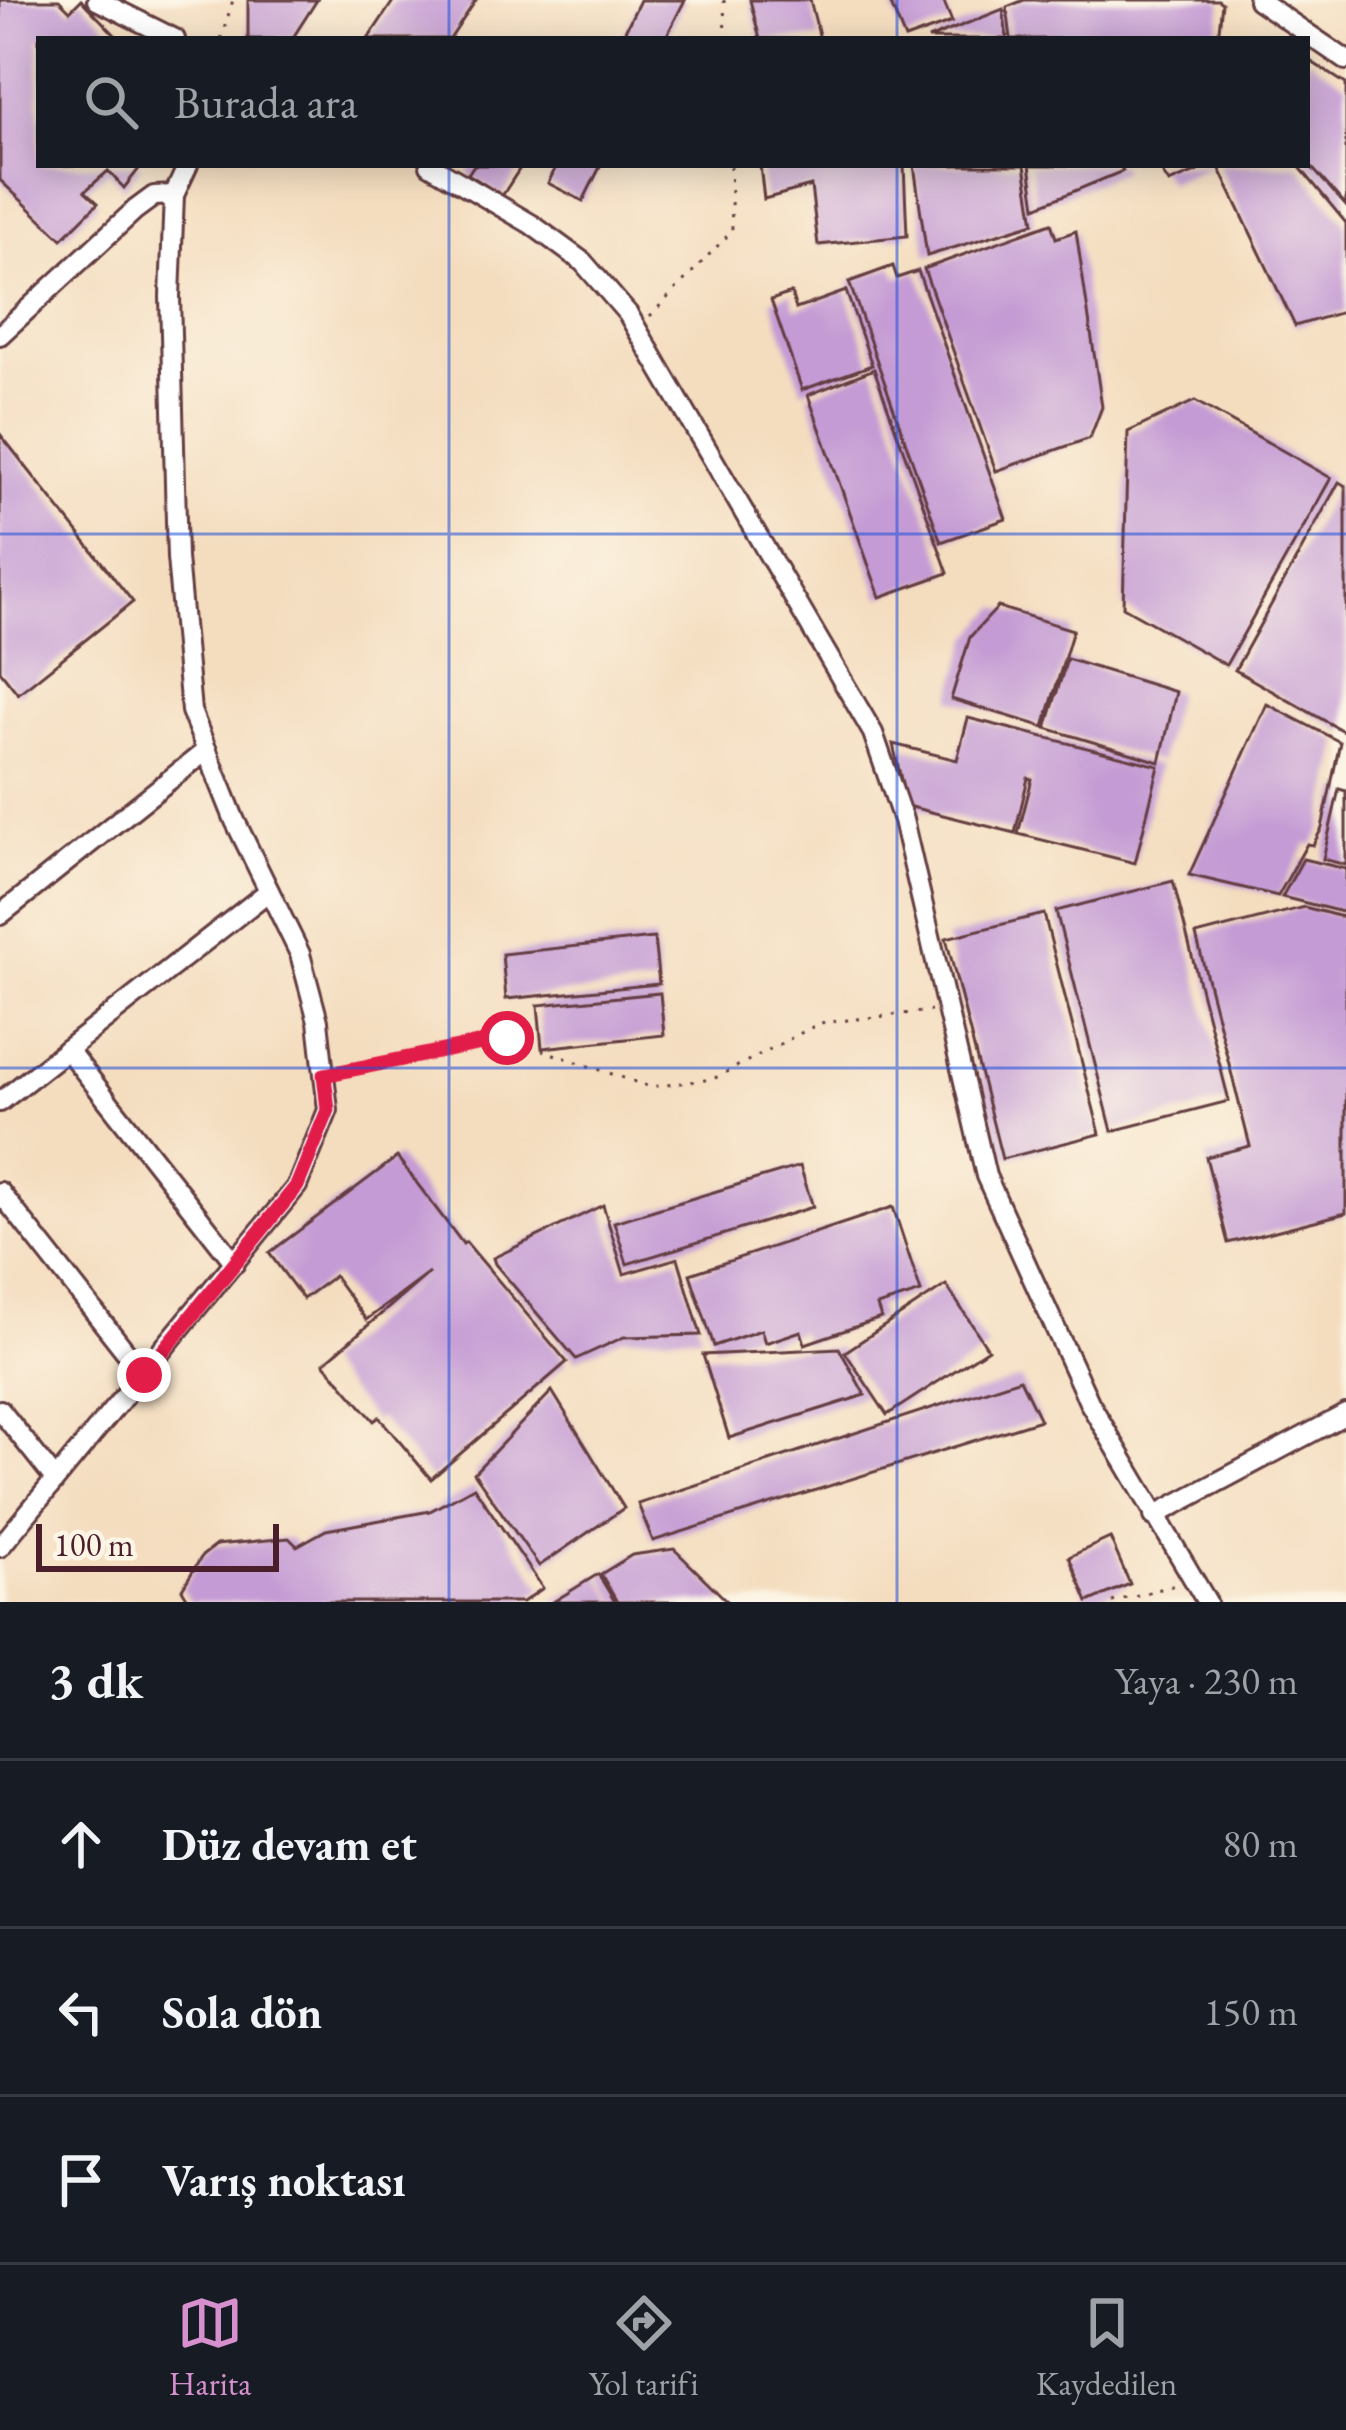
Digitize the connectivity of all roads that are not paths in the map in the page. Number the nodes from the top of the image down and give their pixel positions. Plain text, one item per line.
1 (97, 0) edge
2 (1258, 0) edge
3 (169, 36) edge
4 (1346, 60) edge
5 (187, 168) edge
6 (435, 168) edge
7 (174, 195) junction
8 (0, 334) edge
9 (207, 750) junction
10 (269, 891) junction
11 (0, 915) edge
12 (67, 1049) junction
13 (0, 1102) edge
14 (0, 1192) edge
15 (236, 1263) junction
16 (144, 1375) junction
17 (0, 1409) edge
18 (1346, 1414) edge
19 (56, 1479) junction
20 (1154, 1516) junction
21 (0, 1547) edge
22 (1207, 1602) edge

1 - 3 street
2 - 4 street
5 - 7 street
6 - 20 street
7 - 8 street
7 - 9 street
9 - 10 street
9 - 11 street
10 - 12 street
10 - 15 street
12 - 13 street
12 - 15 street
14 - 16 street
15 - 16 street
16 - 19 street
17 - 19 street
18 - 20 street
19 - 21 street
20 - 22 street

